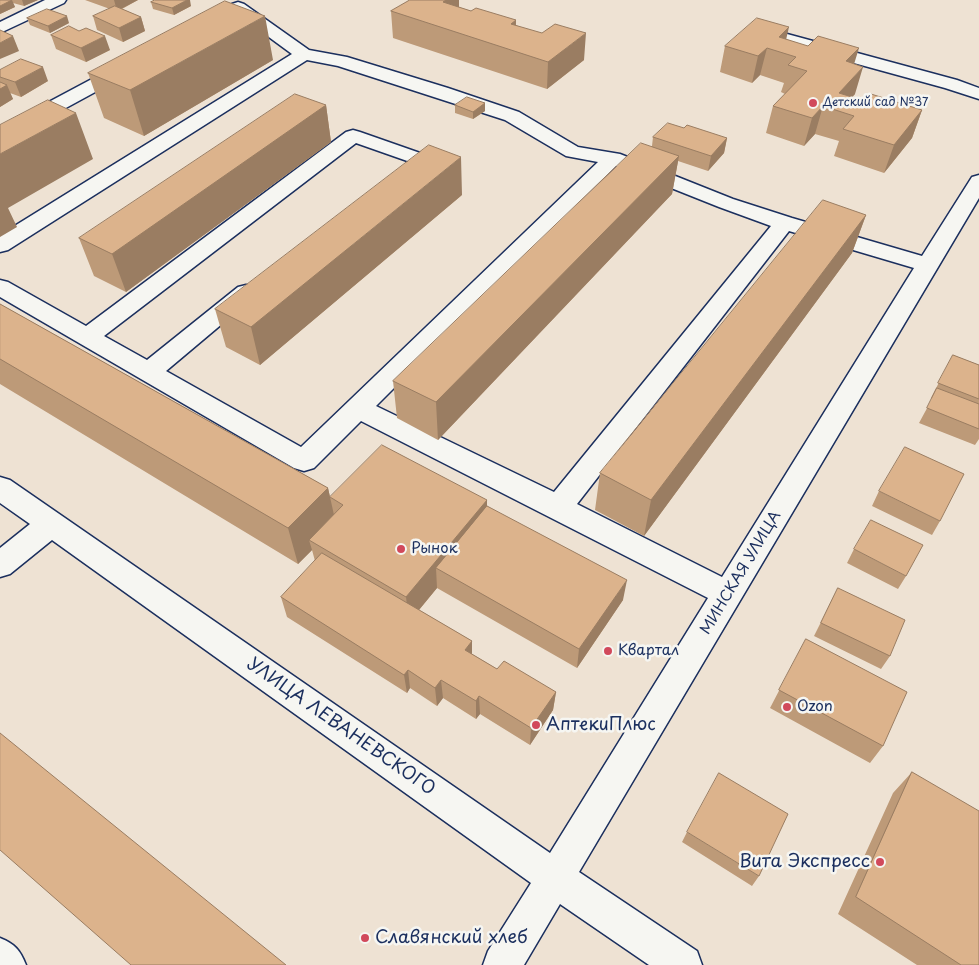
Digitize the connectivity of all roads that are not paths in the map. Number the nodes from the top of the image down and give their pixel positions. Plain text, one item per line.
1 (58, 0) edge
2 (245, 3) edge
3 (221, 16) edge
4 (0, 28) edge
5 (776, 36) edge
6 (304, 54) junction
7 (145, 58) edge
8 (979, 94) edge
9 (0, 136) edge
10 (613, 158) junction
11 (397, 169) edge
12 (979, 181) edge
13 (784, 223) junction
14 (0, 245) edge
15 (928, 266) junction
16 (261, 280) edge
17 (0, 287) edge
18 (87, 337) junction
19 (148, 372) junction
20 (358, 408) junction
21 (0, 488) edge
22 (558, 506) junction
23 (51, 524) junction
24 (0, 565) edge
25 (728, 594) junction
26 (556, 879) junction
27 (0, 957) edge
28 (8, 965) edge
29 (502, 965) edge
30 (683, 965) edge

1 - 4 street
2 - 3 street
2 - 6 street
5 - 8 street
6 - 10 street
6 - 14 street
7 - 9 street
10 - 13 street
10 - 20 street
11 - 18 street
12 - 15 street, МИНСКАЯ УЛИЦА
13 - 15 street
13 - 22 street
15 - 25 street, МИНСКАЯ УЛИЦА
16 - 19 street
17 - 18 street
18 - 19 street
19 - 20 street
20 - 22 street
21 - 23 street, УЛИЦА ЛЕВАНЕВСКОГО
22 - 25 street
23 - 24 street
23 - 26 street, УЛИЦА ЛЕВАНЕВСКОГО
25 - 26 street, МИНСКАЯ УЛИЦА
26 - 29 street, МИНСКАЯ УЛИЦА
26 - 30 street, УЛИЦА ЛЕВАНЕВСКОГО
27 - 28 street

